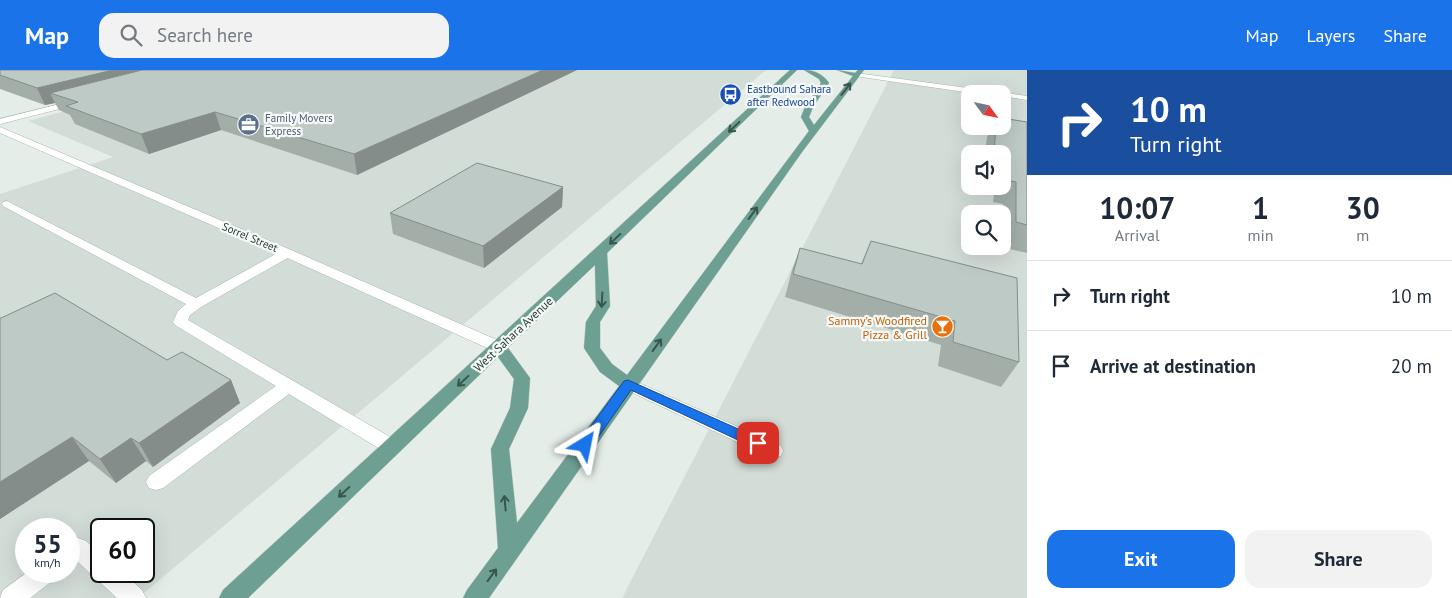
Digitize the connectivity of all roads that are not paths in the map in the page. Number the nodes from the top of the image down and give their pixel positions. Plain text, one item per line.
1 (794, 70) edge
2 (807, 70) edge
3 (840, 70) edge
4 (859, 73) edge
5 (961, 89) edge
6 (1011, 95) edge
7 (1027, 98) edge
8 (86, 100) edge
9 (0, 122) edge
10 (0, 130) edge
11 (814, 131) junction
12 (7, 204) dead end
13 (601, 252) junction
14 (287, 253) junction
15 (196, 304) junction
16 (499, 347) junction
17 (628, 384) junction
18 (288, 386) junction
19 (392, 447) junction
20 (774, 451) dead end
21 (156, 482) dead end
22 (80, 550) edge
23 (509, 551) junction
24 (90, 559) edge
25 (32, 583) edge
26 (117, 583) edge
27 (11, 598) edge
28 (134, 598) edge
29 (231, 598) edge
30 (475, 598) edge

1 -> 13 main road, West Sahara Avenue
2 - 11 main road
3 - 4 main road
4 - 5 street
11 -> 4 main road
6 - 7 street
8 - 9 street
10 - 14 street, Sorrel Street
17 -> 11 main road
12 - 15 street
13 - 16 main road, West Sahara Avenue
13 -> 17 main road
14 - 15 street
14 - 16 street, Sorrel Street
15 - 18 street
16 -> 19 main road, West Sahara Avenue
23 -> 16 main road
17 - 20 street
17 - 23 main road
18 - 19 street
18 - 21 street
19 -> 29 main road, West Sahara Avenue
22 - 24 street
30 -> 23 main road
25 - 27 street
26 - 28 street

